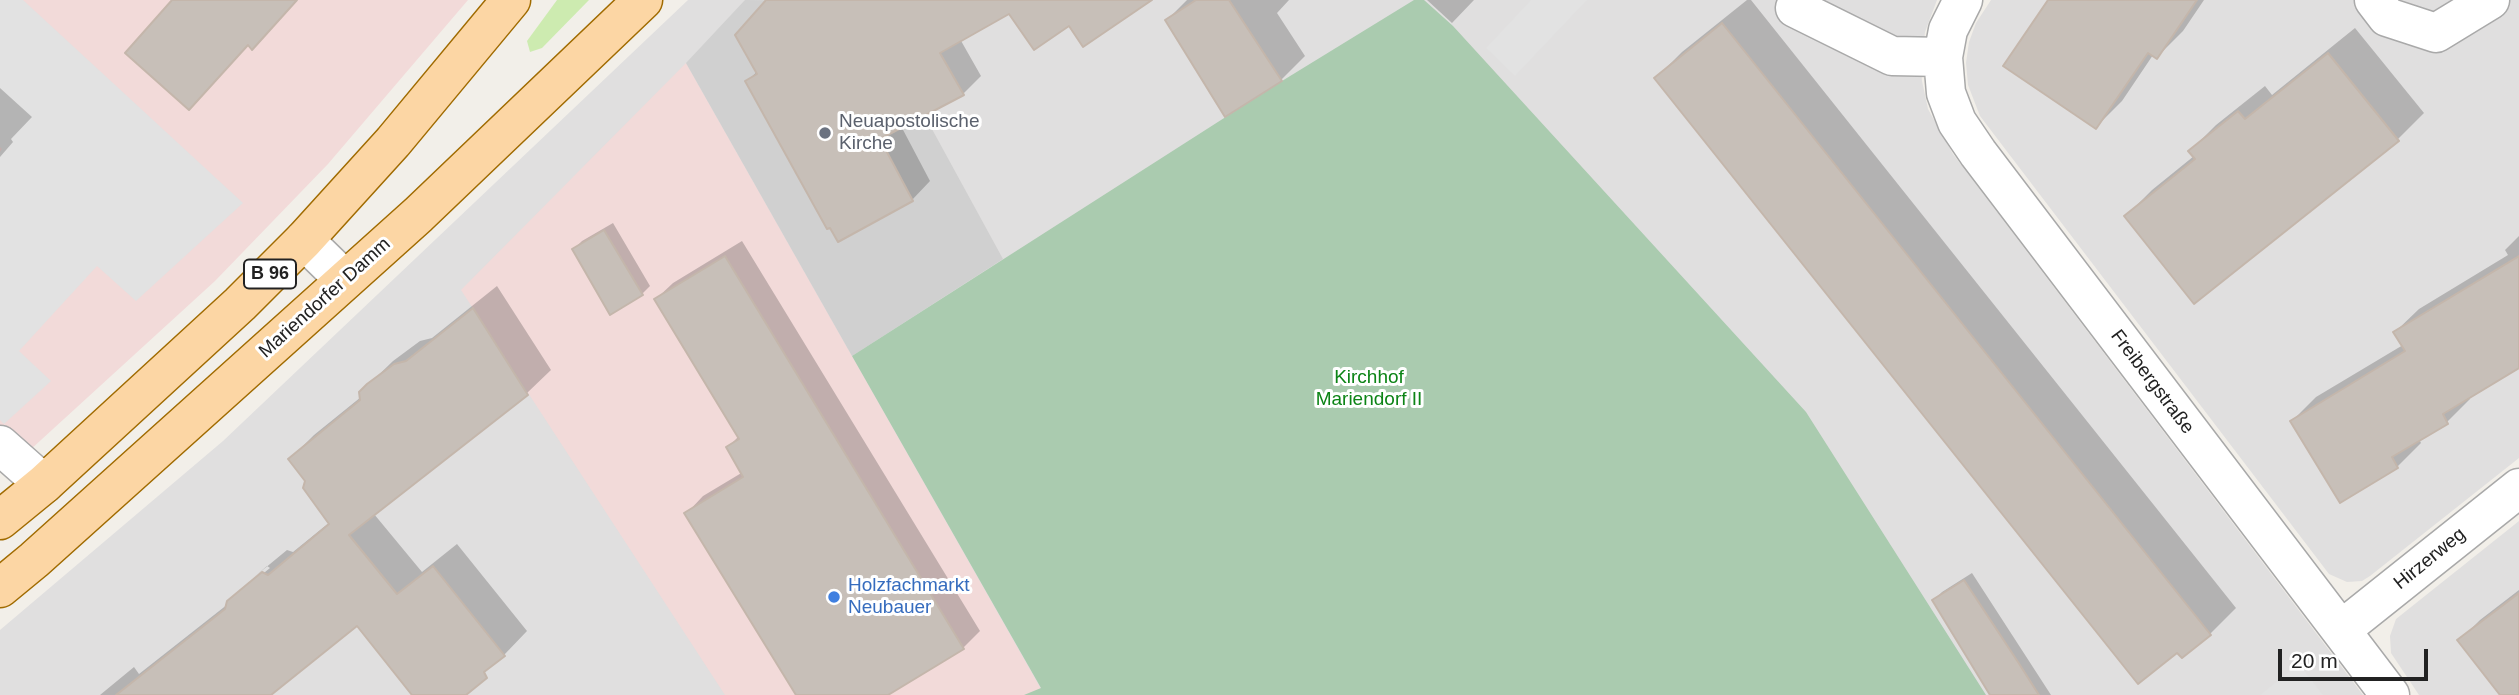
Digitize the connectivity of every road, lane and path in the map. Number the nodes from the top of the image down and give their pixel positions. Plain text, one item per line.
1 (511, 0) edge
2 (643, 0) edge
3 (1963, 0) edge
4 (2374, 0) edge
5 (2490, 0) edge
6 (1795, 8) dead end
7 (1943, 57) junction
8 (304, 240) junction
9 (345, 281) junction
10 (0, 444) edge
11 (44, 484) junction
12 (2519, 488) edge
13 (0, 520) edge
14 (0, 587) edge
15 (2341, 630) junction
16 (2389, 695) edge

1 - 8 main road, B 96
2 - 9 main road, Mariendorfer Damm / B 96
3 - 7 street, Freibergstraße
4 - 5 street
6 - 7 street
7 - 15 street, Freibergstraße
8 - 9 street
8 - 11 main road, B 96
9 - 14 main road, Mariendorfer Damm / B 96
10 - 11 street
11 - 13 main road, B 96
12 - 15 street, Hirzerweg
15 - 16 street, Freibergstraße

